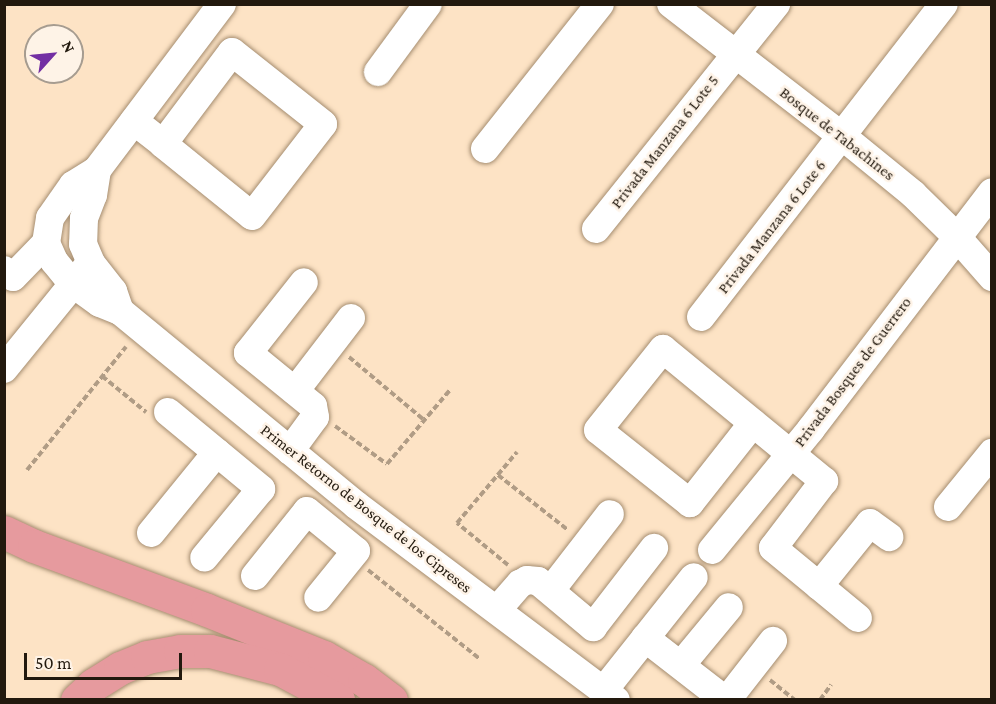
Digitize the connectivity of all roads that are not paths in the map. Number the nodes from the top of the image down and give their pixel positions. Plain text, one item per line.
1 (222, 4) edge
2 (428, 4) edge
3 (600, 4) edge
4 (671, 4) edge
5 (776, 4) edge
6 (944, 4) edge
7 (735, 54) junction
8 (378, 72) dead end
9 (134, 121) junction
10 (842, 136) junction
11 (163, 144) junction
12 (485, 149) dead end
13 (97, 170) junction
14 (992, 192) edge
15 (596, 230) dead end
16 (956, 236) junction
17 (46, 243) junction
18 (82, 273) junction
19 (9, 274) edge
20 (992, 277) edge
21 (304, 282) dead end
22 (701, 317) dead end
23 (351, 318) dead end
24 (4, 369) edge
25 (304, 398) junction
26 (168, 412) dead end
27 (753, 423) junction
28 (266, 432) junction
29 (291, 451) junction
30 (992, 453) edge
31 (791, 454) junction
32 (226, 460) junction
33 (356, 505) junction
34 (948, 507) dead end
35 (610, 514) dead end
36 (332, 530) junction
37 (4, 532) edge
38 (151, 533) dead end
39 (889, 537) dead end
40 (654, 548) dead end
41 (712, 550) dead end
42 (204, 558) dead end
43 (255, 576) dead end
44 (694, 577) dead end
45 (539, 585) junction
46 (819, 586) junction
47 (318, 598) dead end
48 (729, 607) dead end
49 (497, 610) junction
50 (858, 618) dead end
51 (645, 638) junction
52 (773, 642) dead end
53 (681, 665) junction
54 (610, 695) edge
55 (77, 699) edge
56 (338, 699) edge
57 (391, 699) edge
58 (726, 699) edge

1 - 9 street
2 - 8 street
3 - 12 street
4 - 7 street, Bosque de Tabachines
5 - 7 street, Privada Manzana 6 Lote 5
6 - 10 street, Privada Manzana 6 Lote 6
7 - 10 street, Bosque de Tabachines
7 - 15 street, Privada Manzana 6 Lote 5
9 - 11 street
9 - 13 street
10 - 16 street, Bosque de Tabachines
10 - 22 street, Privada Manzana 6 Lote 6
11 - 11 street
13 - 17 street
13 - 18 street
14 - 16 street, Privada Bosques de Guerrero
16 - 20 street, Bosque de Tabachines
16 - 31 street, Privada Bosques de Guerrero
17 - 18 street, Primer Retorno de Bosque de los Cipreses
17 - 19 street
18 - 24 street
18 - 28 street, Primer Retorno de Bosque de los Cipreses
21 - 25 street
23 - 25 street
25 - 29 street
26 - 32 street
27 - 27 street
27 - 31 street
28 - 29 street, Primer Retorno de Bosque de los Cipreses
28 - 32 street
29 - 33 street, Primer Retorno de Bosque de los Cipreses
30 - 34 street
31 - 41 street, Privada Bosques de Guerrero
31 - 46 street
32 - 38 street
32 - 42 street
33 - 36 street
33 - 49 street, Primer Retorno de Bosque de los Cipreses
35 - 45 street
36 - 43 street
36 - 47 street
37 - 57 highway
39 - 46 street
40 - 45 street
44 - 51 street
45 - 49 street
46 - 50 street
48 - 53 street
49 - 54 street, Primer Retorno de Bosque de los Cipreses
51 - 53 street
51 - 54 street
52 - 58 street
53 - 58 street
55 - 56 highway

